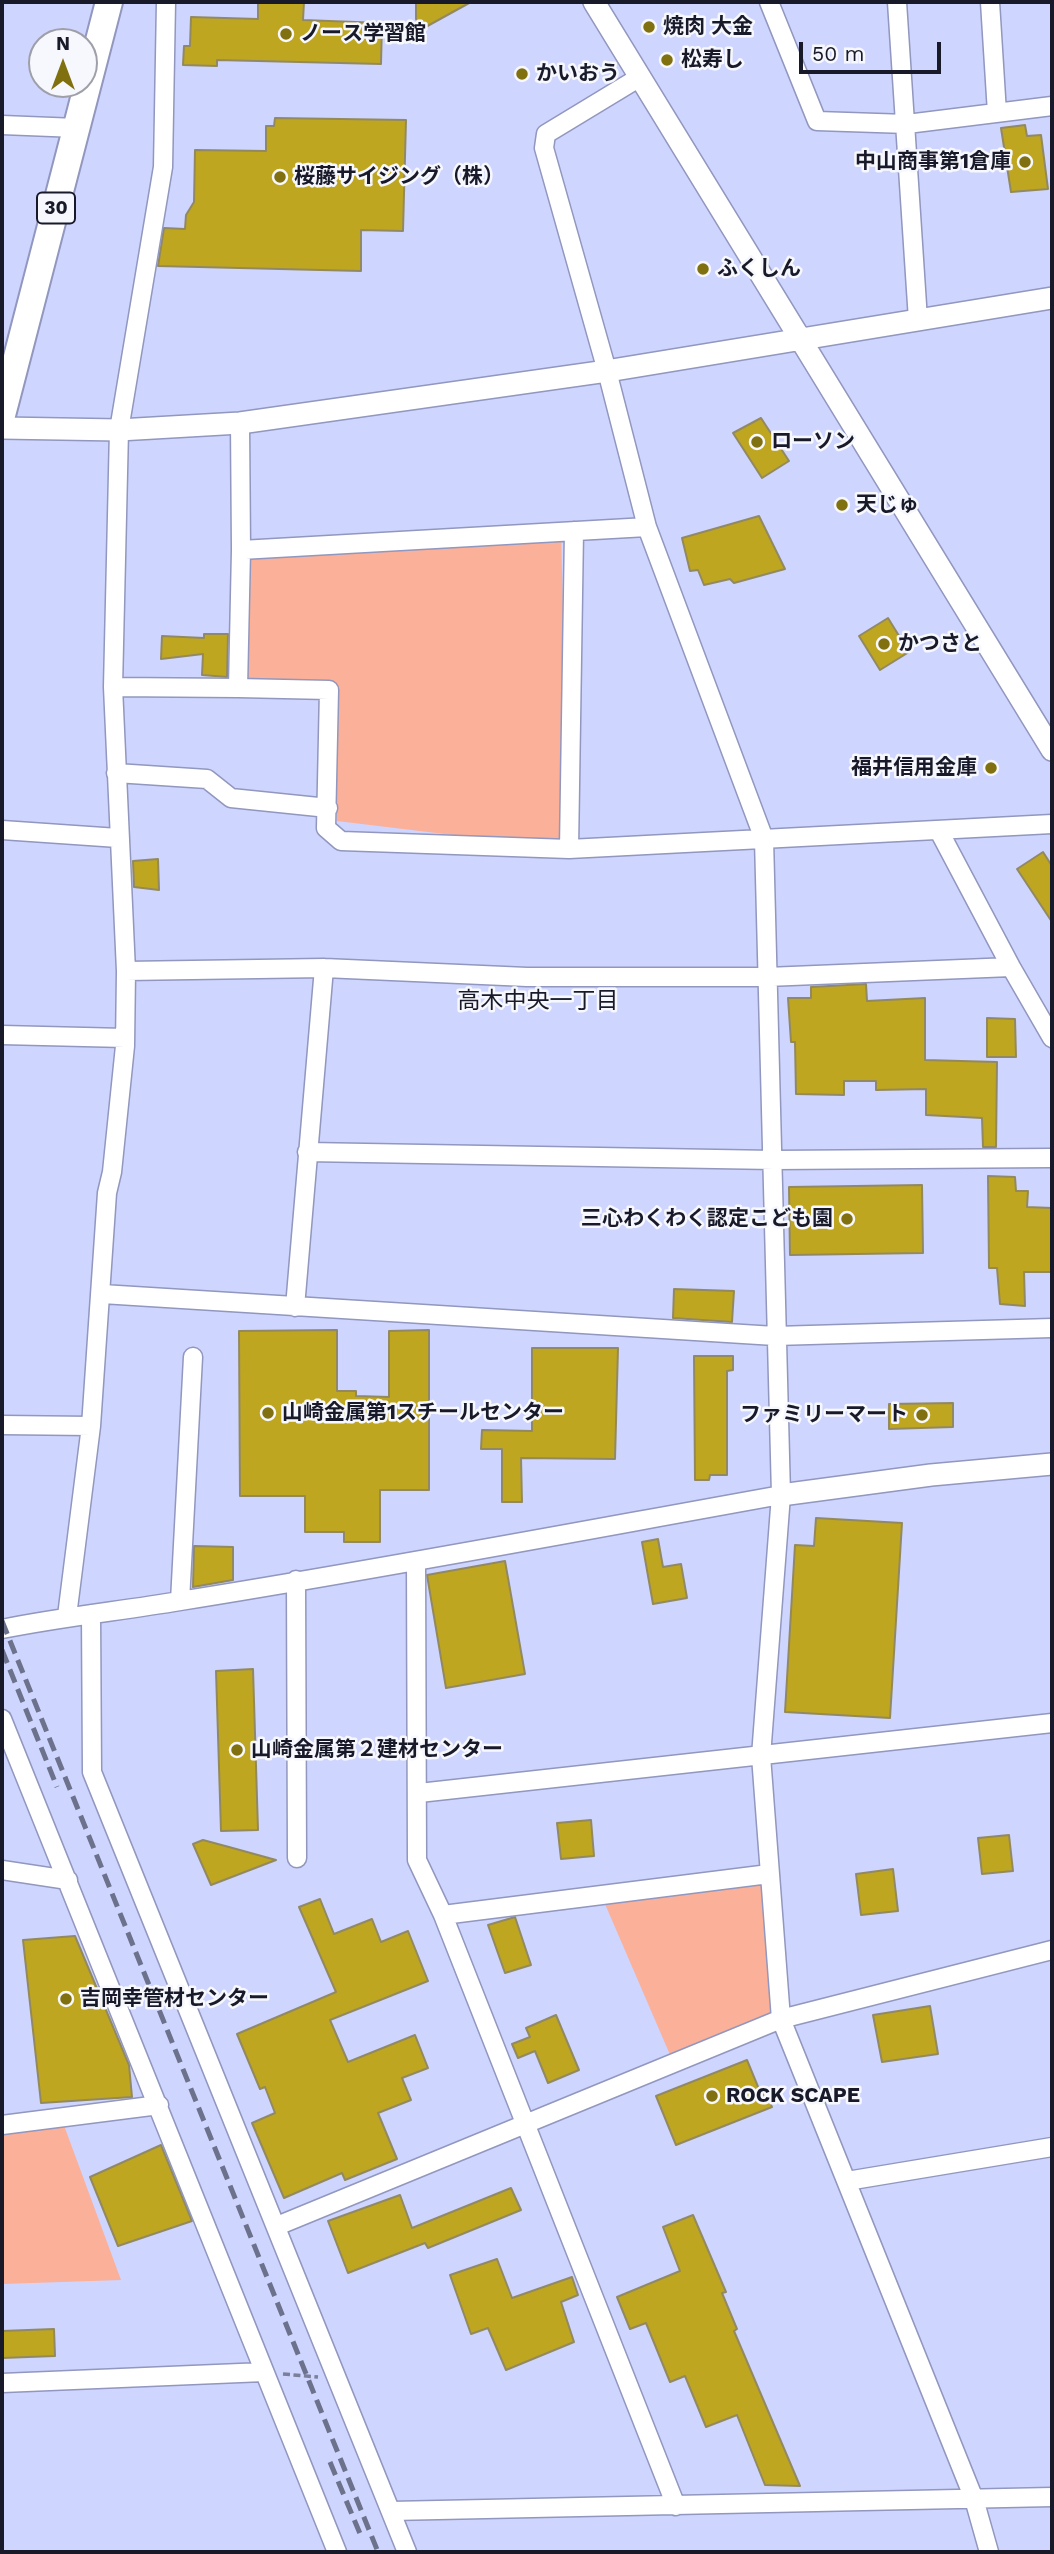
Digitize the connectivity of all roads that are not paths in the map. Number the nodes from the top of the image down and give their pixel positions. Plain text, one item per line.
1 (109, 2) edge
2 (166, 2) edge
3 (594, 2) edge
4 (769, 2) edge
5 (897, 2) edge
6 (989, 2) edge
7 (640, 77) junction
8 (1052, 106) edge
9 (997, 113) junction
10 (907, 124) junction
11 (2, 125) edge
12 (77, 128) junction
13 (1052, 298) edge
14 (918, 320) junction
15 (802, 337) junction
16 (607, 371) junction
17 (2, 415) edge
18 (240, 423) junction
19 (2, 428) edge
20 (120, 430) junction
21 (647, 527) junction
22 (574, 531) junction
23 (242, 550) junction
24 (113, 687) junction
25 (238, 688) junction
26 (1052, 750) edge
27 (116, 773) junction
28 (328, 808) junction
29 (1052, 824) edge
30 (2, 830) edge
31 (939, 831) junction
32 (118, 838) junction
33 (764, 839) junction
34 (569, 849) junction
35 (1011, 967) junction
36 (324, 968) junction
37 (126, 971) junction
38 (767, 977) junction
39 (2, 1035) edge
40 (125, 1038) junction
41 (1052, 1038) edge
42 (307, 1152) junction
43 (1052, 1158) edge
44 (774, 1160) junction
45 (102, 1294) junction
46 (295, 1307) junction
47 (1052, 1328) edge
48 (775, 1336) junction
49 (193, 1357) dead end
50 (2, 1425) edge
51 (91, 1426) junction
52 (1052, 1464) edge
53 (781, 1495) junction
54 (416, 1561) junction
55 (296, 1580) junction
56 (180, 1601) junction
57 (90, 1614) junction
58 (67, 1616) junction
59 (2, 1629) edge
60 (2, 1719) edge
61 (1052, 1723) edge
62 (761, 1756) junction
63 (419, 1793) junction
64 (297, 1858) dead end
65 (2, 1870) edge
66 (769, 1874) junction
67 (68, 1880) junction
68 (443, 1915) junction
69 (1052, 1950) edge
70 (781, 2019) junction
71 (159, 2105) junction
72 (2, 2125) edge
73 (525, 2126) junction
74 (1052, 2147) edge
75 (847, 2181) junction
76 (277, 2226) junction
77 (264, 2372) junction
78 (2, 2383) edge
79 (1052, 2497) edge
80 (974, 2499) junction
81 (676, 2506) junction
82 (391, 2511) junction
83 (337, 2552) edge
84 (407, 2552) edge
85 (989, 2552) edge

1 - 12 main road, 30
2 - 20 street
3 - 7 street
4 - 10 street
5 - 10 street
6 - 9 street
7 - 15 street
7 - 16 street
8 - 9 street
9 - 10 street
10 - 14 street
11 - 12 street
12 - 17 main road, 30
13 - 14 street
14 - 15 street
15 - 16 street
15 - 26 street
16 - 18 street
16 - 21 street
18 - 20 street
18 - 23 street
19 - 20 street
20 - 24 street
21 - 22 street
21 - 33 street
22 - 23 street
22 - 34 street
23 - 25 street
24 - 25 street
24 - 27 street
25 - 28 street
27 - 28 street
27 - 32 street
28 - 34 street
29 - 31 street
30 - 32 street
31 - 33 street
31 - 35 street
32 - 37 street
33 - 34 street
33 - 38 street
35 - 38 street
35 - 41 street
36 - 37 street
36 - 38 street
36 - 42 street
37 - 40 street
38 - 44 street
39 - 40 street
40 - 45 street
42 - 44 street
42 - 46 street
43 - 44 street
44 - 48 street
45 - 46 street
45 - 51 street
46 - 48 street
47 - 48 street
48 - 53 street
49 - 56 street
50 - 51 street
51 - 58 street
52 - 53 street
53 - 54 street
53 - 62 street
54 - 55 street
54 - 63 street
55 - 56 street
55 - 64 street
56 - 57 street
57 - 58 street
57 - 76 street
58 - 59 street
60 - 67 street
61 - 62 street
62 - 63 street
62 - 66 street
63 - 68 street
65 - 67 street
66 - 68 street
66 - 70 street
67 - 71 street
68 - 73 street
69 - 70 street
70 - 73 street
70 - 75 street
71 - 72 street
71 - 77 street
73 - 76 street
73 - 81 street
74 - 75 street
75 - 80 street
76 - 82 street
77 - 78 street
77 - 83 street
79 - 80 street
80 - 81 street
80 - 85 street
81 - 82 street
82 - 84 street

